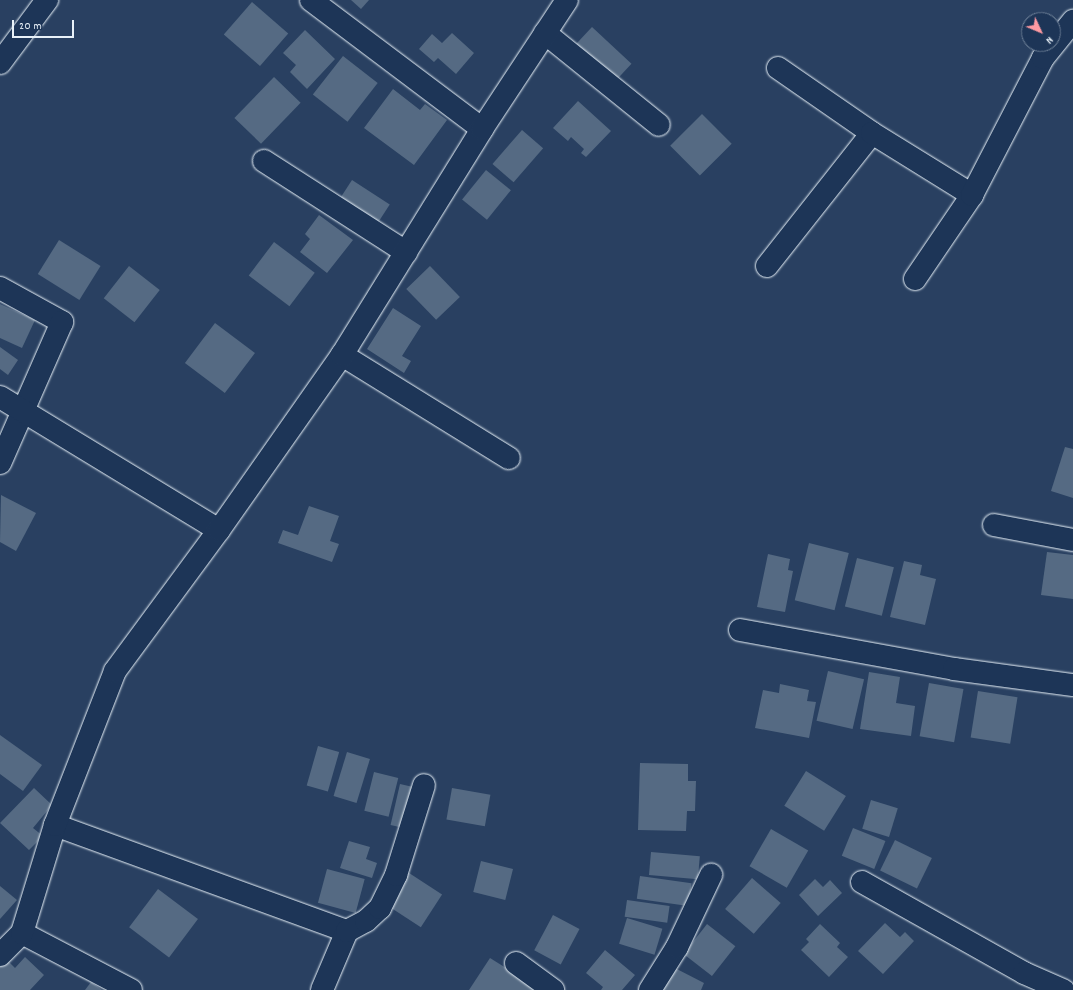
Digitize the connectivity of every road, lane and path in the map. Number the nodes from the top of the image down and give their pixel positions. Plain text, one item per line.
1 (312, 0) edge
2 (567, 0) edge
3 (43, 2) edge
4 (1073, 21) edge
5 (545, 33) junction
6 (0, 63) edge
7 (778, 68) dead end
8 (659, 124) dead end
9 (482, 129) junction
10 (872, 133) junction
11 (264, 161) dead end
12 (972, 195) junction
13 (406, 252) junction
14 (767, 266) dead end
15 (915, 279) dead end
16 (0, 288) edge
17 (342, 355) junction
18 (0, 397) edge
19 (22, 410) junction
20 (510, 458) dead end
21 (0, 463) edge
22 (994, 525) dead end
23 (219, 530) junction
24 (1073, 540) edge
25 (740, 630) dead end
26 (1073, 685) edge
27 (424, 785) dead end
28 (55, 825) junction
29 (711, 875) dead end
30 (862, 882) dead end
31 (347, 931) junction
32 (22, 933) junction
33 (0, 955) edge
34 (516, 963) dead end
35 (131, 990) edge
36 (322, 990) edge
37 (554, 990) edge
38 (650, 990) edge
39 (1063, 990) edge

1 - 9 street
2 - 5 street
3 - 6 street
4 - 12 street
5 - 8 street
5 - 9 street
7 - 10 street
9 - 13 street
10 - 12 street
10 - 14 street
11 - 13 street
12 - 15 street
13 - 17 street
16 - 19 street
17 - 20 street
17 - 23 street
18 - 19 street
19 - 21 street
19 - 23 street
22 - 24 street
23 - 28 street
25 - 26 street
27 - 31 street
28 - 31 street
28 - 32 street
29 - 38 street
30 - 39 street
31 - 36 street
32 - 33 street
32 - 35 street
34 - 37 street

